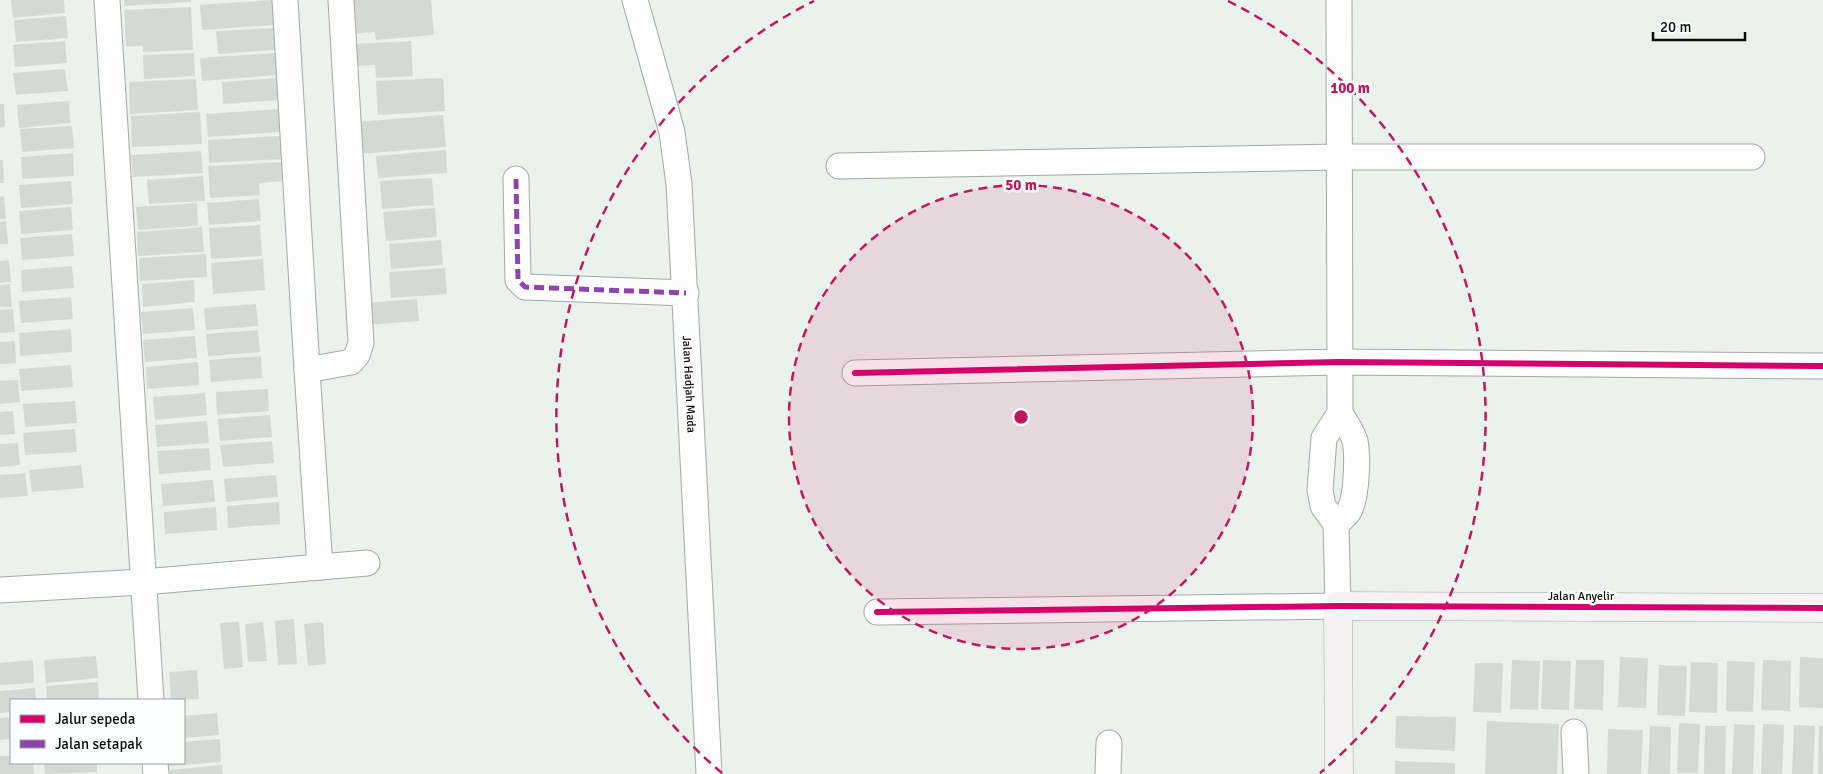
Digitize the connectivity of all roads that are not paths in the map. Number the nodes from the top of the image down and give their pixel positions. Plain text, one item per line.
1 (107, 0) edge
2 (284, 0) edge
3 (341, 0) edge
4 (635, 0) edge
5 (1339, 0) edge
6 (1340, 156) junction
7 (1752, 157) dead end
8 (839, 166) dead end
9 (516, 179) dead end
10 (686, 293) junction
11 (1339, 362) junction
12 (1823, 366) edge
13 (307, 370) junction
14 (855, 372) dead end
15 (1340, 413) junction
16 (1336, 524) junction
17 (367, 562) dead end
18 (320, 567) junction
19 (144, 582) junction
20 (0, 590) edge
21 (1338, 606) junction
22 (1823, 608) edge
23 (877, 612) dead end
24 (151, 699) edge
25 (1574, 732) dead end
26 (1109, 743) dead end
27 (709, 774) edge
28 (1108, 774) edge
29 (1339, 774) edge
30 (1576, 774) edge

1 - 19 street
2 - 13 street
3 - 13 street
4 - 10 street, Jalan Hadjah Mada
5 - 6 street
6 - 7 street
6 - 8 street
6 - 11 street
9 - 10 street
10 - 27 street, Jalan Hadjah Mada
11 - 12 street
11 - 14 street
11 - 15 street
13 - 18 street
15 - 16 street
15 - 16 street
16 - 21 street
17 - 18 street
18 - 19 street
19 - 20 street
19 - 24 street
21 - 22 street, Jalan Anyelir
21 - 23 street
21 - 29 street
25 - 30 street
26 - 28 street

